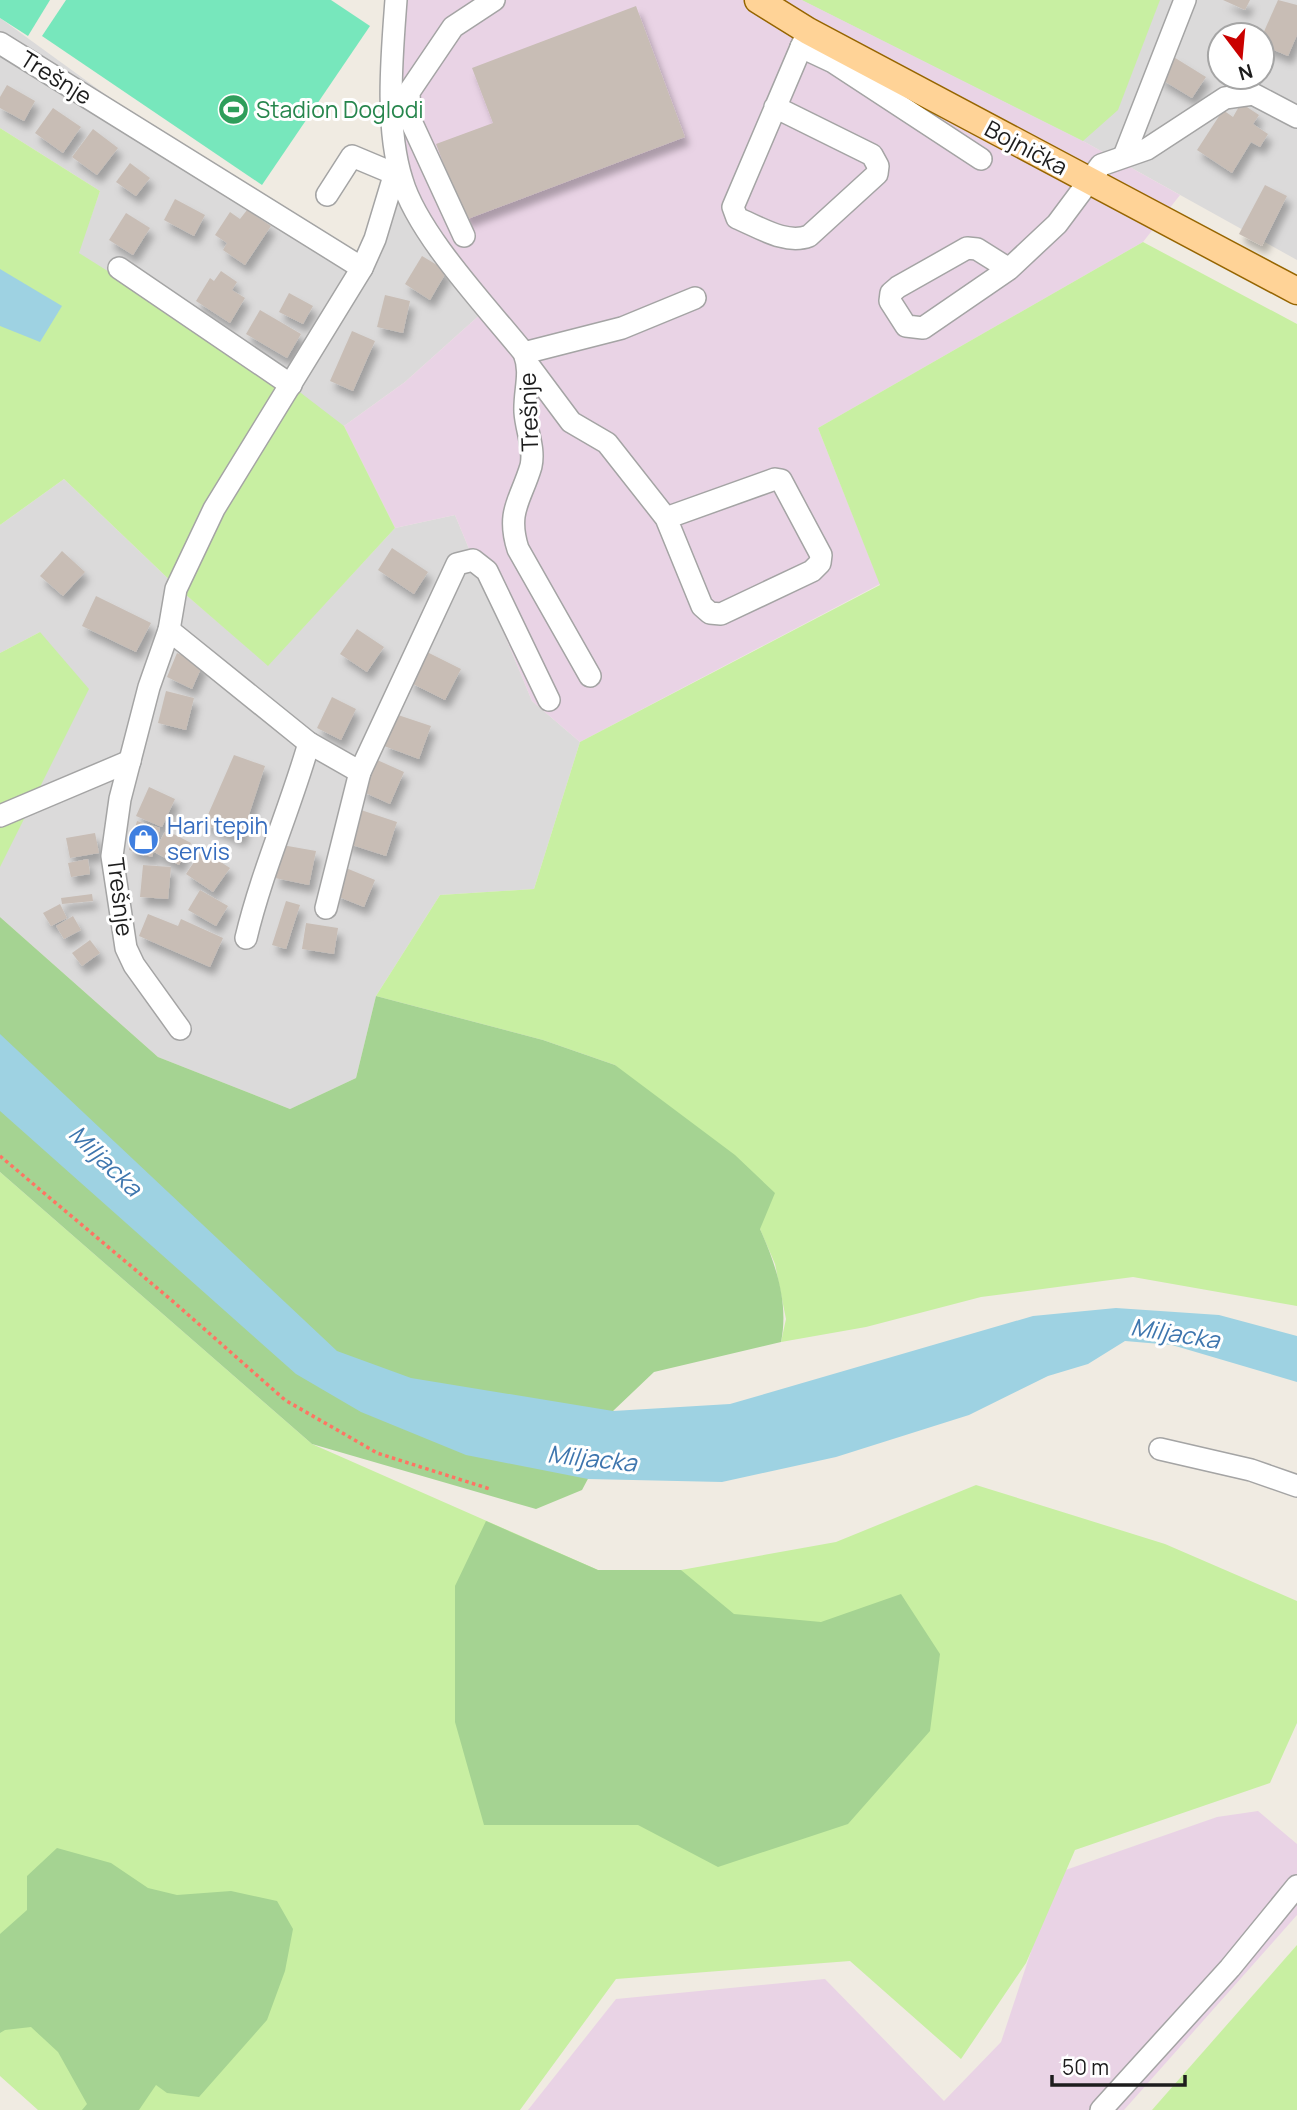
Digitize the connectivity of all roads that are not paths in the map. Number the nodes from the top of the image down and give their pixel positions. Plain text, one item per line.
1 (396, 0) edge
2 (494, 0) edge
3 (758, 0) edge
4 (1185, 0) edge
5 (804, 39) junction
6 (0, 43) edge
7 (775, 107) junction
8 (1297, 117) edge
9 (1124, 156) junction
10 (981, 159) dead end
11 (396, 170) junction
12 (1090, 182) junction
13 (327, 195) dead end
14 (464, 236) dead end
15 (119, 268) dead end
16 (362, 268) junction
17 (1009, 269) junction
18 (1297, 291) edge
19 (695, 298) dead end
20 (527, 360) junction
21 (291, 385) junction
22 (666, 519) junction
23 (169, 629) junction
24 (590, 676) dead end
25 (549, 700) dead end
26 (309, 743) junction
27 (130, 761) junction
28 (360, 772) junction
29 (0, 816) edge
30 (326, 908) dead end
31 (246, 938) dead end
32 (180, 1029) dead end
33 (1160, 1450) dead end
34 (1297, 1486) edge
35 (1297, 1886) edge
36 (1101, 2110) edge

1 - 11 street, Trešnje
2 - 14 street
3 - 5 main road, Bojnička
4 - 9 street
5 - 7 street
5 - 10 street
5 - 12 main road, Bojnička
6 - 16 street, Trešnje
7 - 7 street
8 - 9 street
9 - 12 street
11 - 13 street
11 - 16 street, Trešnje
11 - 20 street, Trešnje
12 - 17 street
12 - 18 main road, Bojnička
15 - 21 street
16 - 21 street, Trešnje
17 - 17 street
19 - 20 street
20 - 22 street
20 - 24 street, Trešnje
21 - 23 street, Trešnje
22 - 22 street
23 - 26 street
23 - 27 street, Trešnje
25 - 28 street
26 - 28 street
26 - 31 street
27 - 29 street
27 - 32 street, Trešnje
28 - 30 street
33 - 34 street
35 - 36 street

